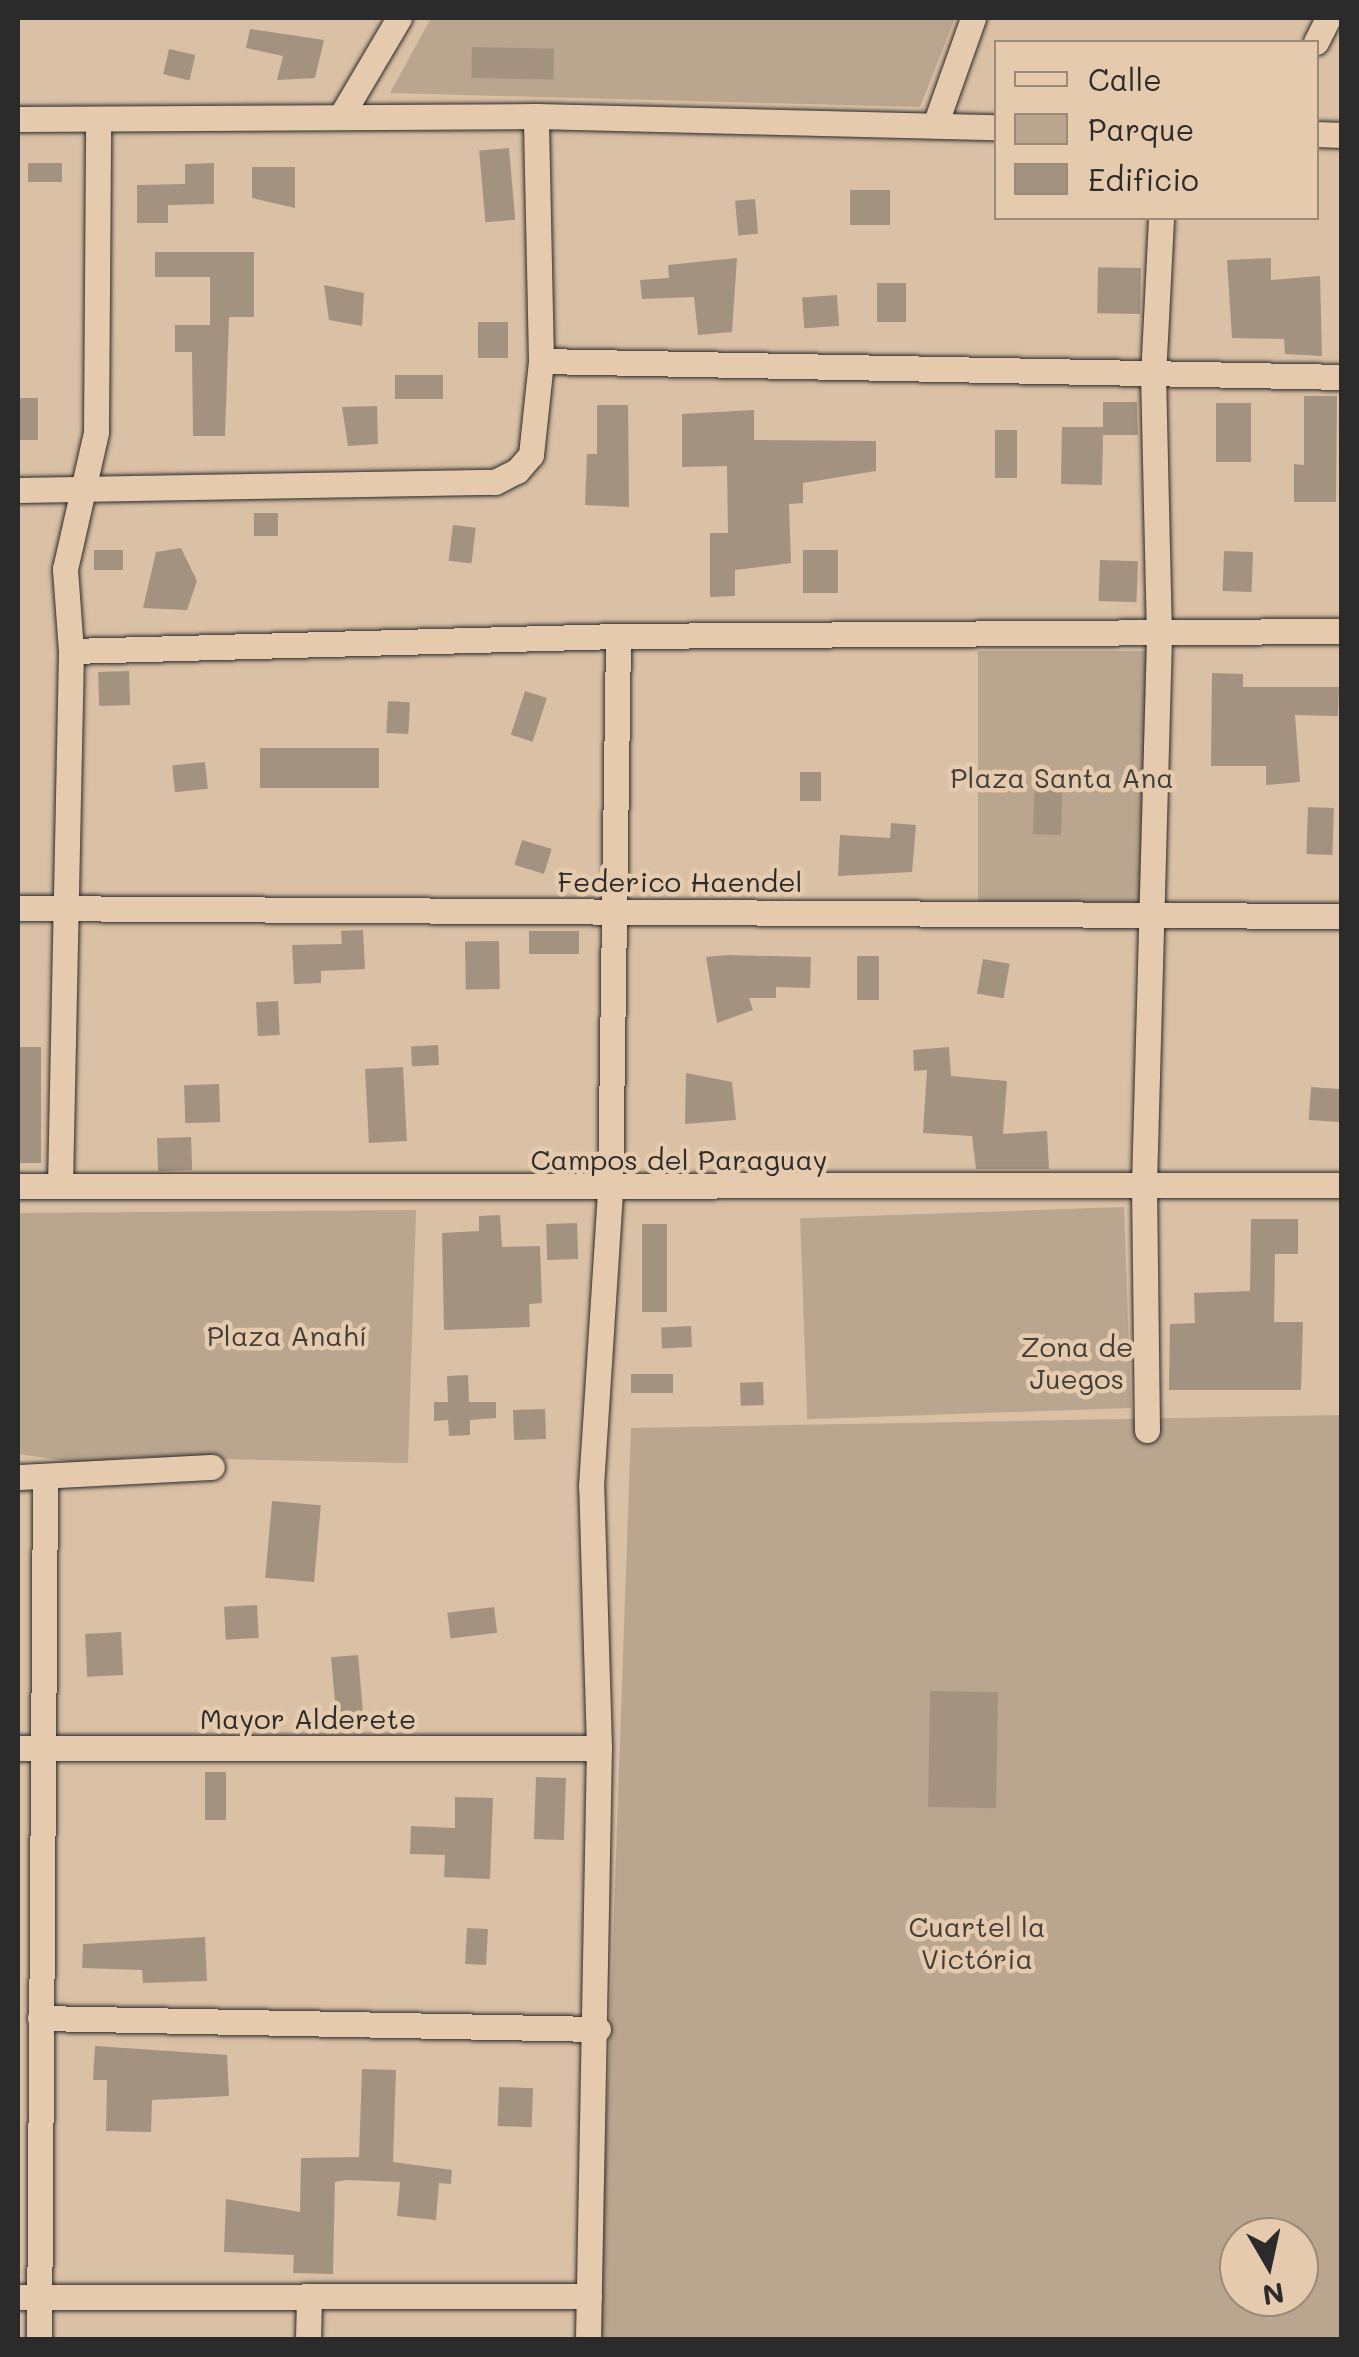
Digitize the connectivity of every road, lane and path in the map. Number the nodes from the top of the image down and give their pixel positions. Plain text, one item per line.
1 (399, 18) edge
2 (974, 18) edge
3 (340, 116) junction
4 (536, 116) junction
5 (18, 119) edge
6 (98, 119) junction
7 (935, 125) junction
8 (994, 127) edge
9 (1161, 220) edge
10 (541, 361) junction
11 (1342, 376) edge
12 (1153, 378) junction
13 (18, 490) edge
14 (82, 490) junction
15 (1342, 631) edge
16 (618, 636) junction
17 (1158, 637) junction
18 (71, 651) junction
19 (64, 907) junction
20 (18, 908) edge
21 (612, 910) junction
22 (1151, 913) junction
23 (1342, 916) edge
24 (1144, 1185) junction
25 (18, 1186) edge
26 (60, 1186) junction
27 (1342, 1186) edge
28 (610, 1190) junction
29 (1146, 1430) dead end
30 (212, 1467) dead end
31 (18, 1477) edge
32 (46, 1477) junction
33 (18, 1748) edge
34 (48, 1748) junction
35 (599, 1748) junction
36 (40, 2018) junction
37 (598, 2028) junction
38 (589, 2296) junction
39 (28, 2298) edge
40 (309, 2299) junction
41 (39, 2340) edge
42 (308, 2340) edge
43 (588, 2340) edge

1 - 3 street
2 - 7 street
3 - 4 street
3 - 6 street
4 - 7 street
4 - 10 street
5 - 6 street
6 - 14 street
7 - 8 street
9 - 12 street
10 - 12 street
10 - 14 street
11 - 12 street
12 - 17 street
13 - 14 street
14 - 18 street
15 - 17 street
16 - 17 street
16 - 18 street
16 - 21 street
17 - 22 street
18 - 19 street
19 - 20 street, Federico Haendel
19 - 21 street, Federico Haendel
19 - 26 street
21 - 22 street, Federico Haendel
21 - 28 street
22 - 23 street, Federico Haendel
22 - 24 street
24 - 27 street, Campos del Paraguay
24 - 28 street, Campos del Paraguay
24 - 29 street
25 - 26 street, Campos del Paraguay
26 - 28 street, Campos del Paraguay
28 - 35 street
30 - 32 street
31 - 32 street
32 - 34 street
33 - 34 street, Mayor Alderete
34 - 35 street, Mayor Alderete
34 - 36 street
35 - 37 street
36 - 37 street
36 - 39 street
37 - 38 street
38 - 40 street
38 - 43 street
39 - 40 street
39 - 41 street
40 - 42 street

